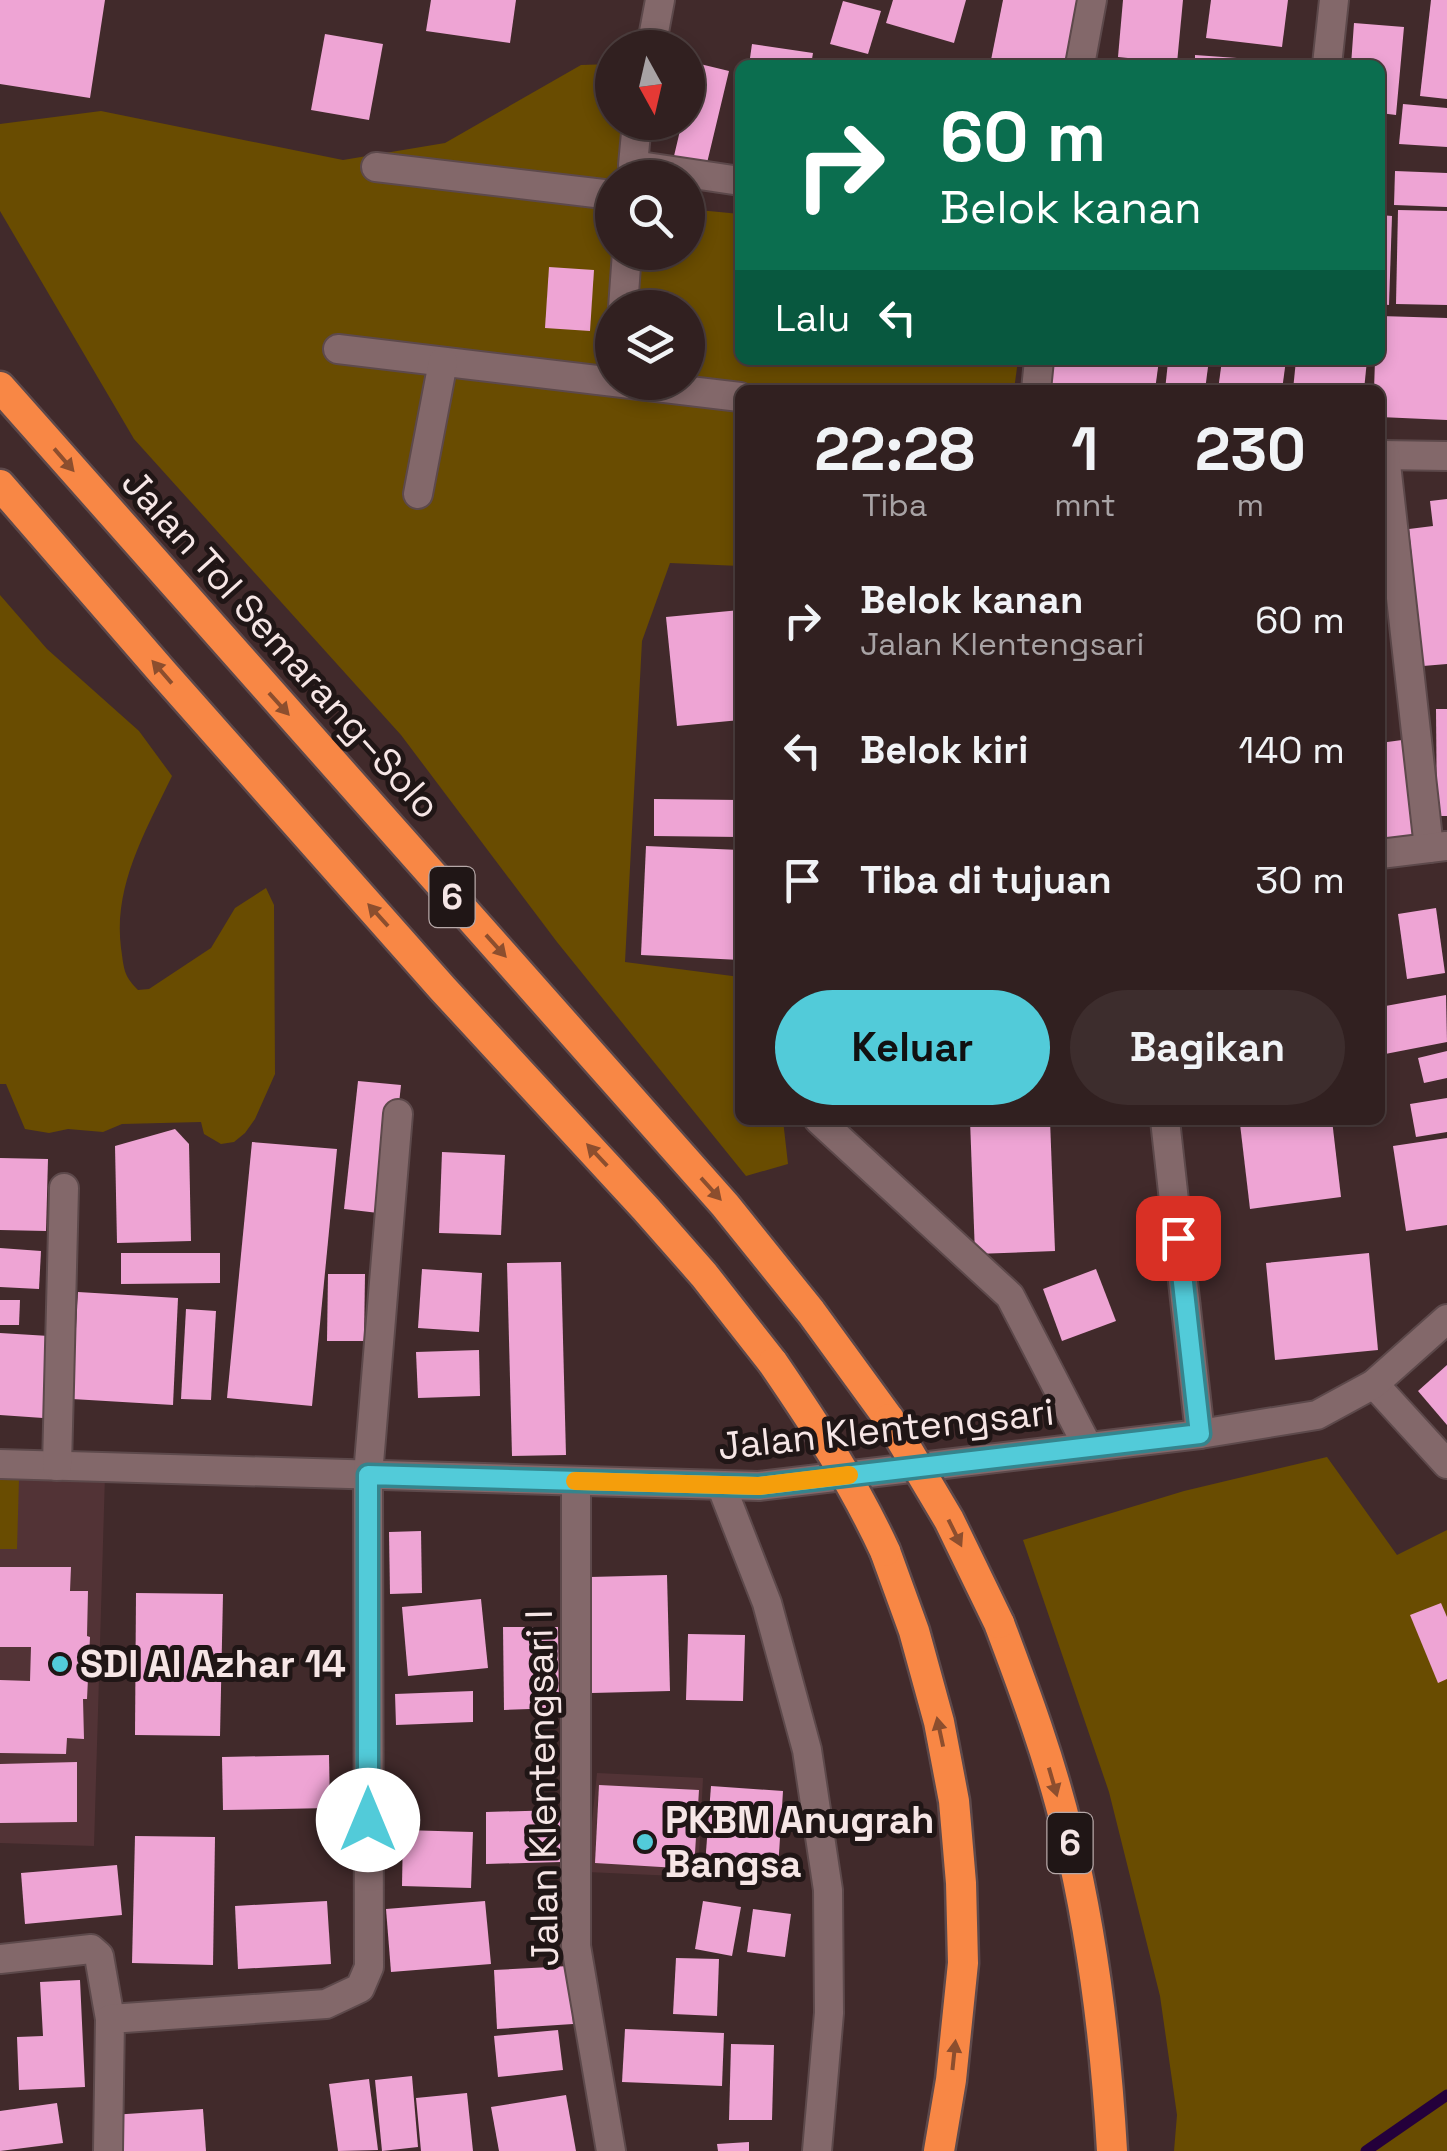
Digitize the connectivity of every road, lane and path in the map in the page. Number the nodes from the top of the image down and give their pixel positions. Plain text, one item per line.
1 (660, 0) edge
2 (1092, 0) edge
3 (1334, 0) edge
4 (654, 30) edge
5 (1081, 60) edge
6 (1328, 60) edge
7 (376, 167) dead end
8 (705, 177) edge
9 (735, 180) edge
10 (595, 192) edge
11 (338, 349) dead end
12 (444, 362) junction
13 (595, 380) edge
14 (0, 387) edge
15 (705, 393) edge
16 (735, 396) edge
17 (1385, 455) edge
18 (1447, 456) edge
19 (1385, 469) edge
20 (0, 485) edge
21 (418, 494) dead end
22 (1438, 847) edge
23 (1385, 853) edge
24 (398, 1114) dead end
25 (825, 1125) edge
26 (1166, 1125) edge
27 (64, 1188) dead end
28 (1447, 1320) edge
29 (1374, 1384) junction
30 (1200, 1434) junction
31 (1088, 1447) junction
32 (0, 1464) edge
33 (1447, 1464) edge
34 (57, 1466) junction
35 (368, 1475) junction
36 (576, 1481) junction
37 (721, 1485) junction
38 (0, 1959) edge
39 (110, 2019) junction
40 (108, 2151) edge
41 (611, 2151) edge
42 (817, 2151) edge
43 (938, 2151) edge
44 (1112, 2151) edge

1 - 4 street
2 - 5 street
3 - 6 street
7 - 10 street
8 - 9 street
11 - 12 street
12 - 13 street
12 - 21 street
14 -> 44 highway, Jalan Tol Semarang–Solo / 6, bridge
15 - 16 street
17 - 18 street
19 - 22 street
43 -> 20 highway, 6, bridge
22 - 23 street
24 - 35 street
25 - 31 street
26 - 30 street
27 - 34 street
28 - 29 street, Jalan Klentengsari
29 - 30 street, Jalan Klentengsari
29 - 33 street
30 - 31 street, Jalan Klentengsari
31 - 37 street, Jalan Klentengsari
32 - 34 street, Jalan Klentengsari
34 - 35 street, Jalan Klentengsari
35 - 36 street, Jalan Klentengsari
35 - 39 street
36 - 37 street, Jalan Klentengsari
36 - 41 street, Jalan Klentengsari I
37 - 42 street
38 - 39 street
39 - 40 street

